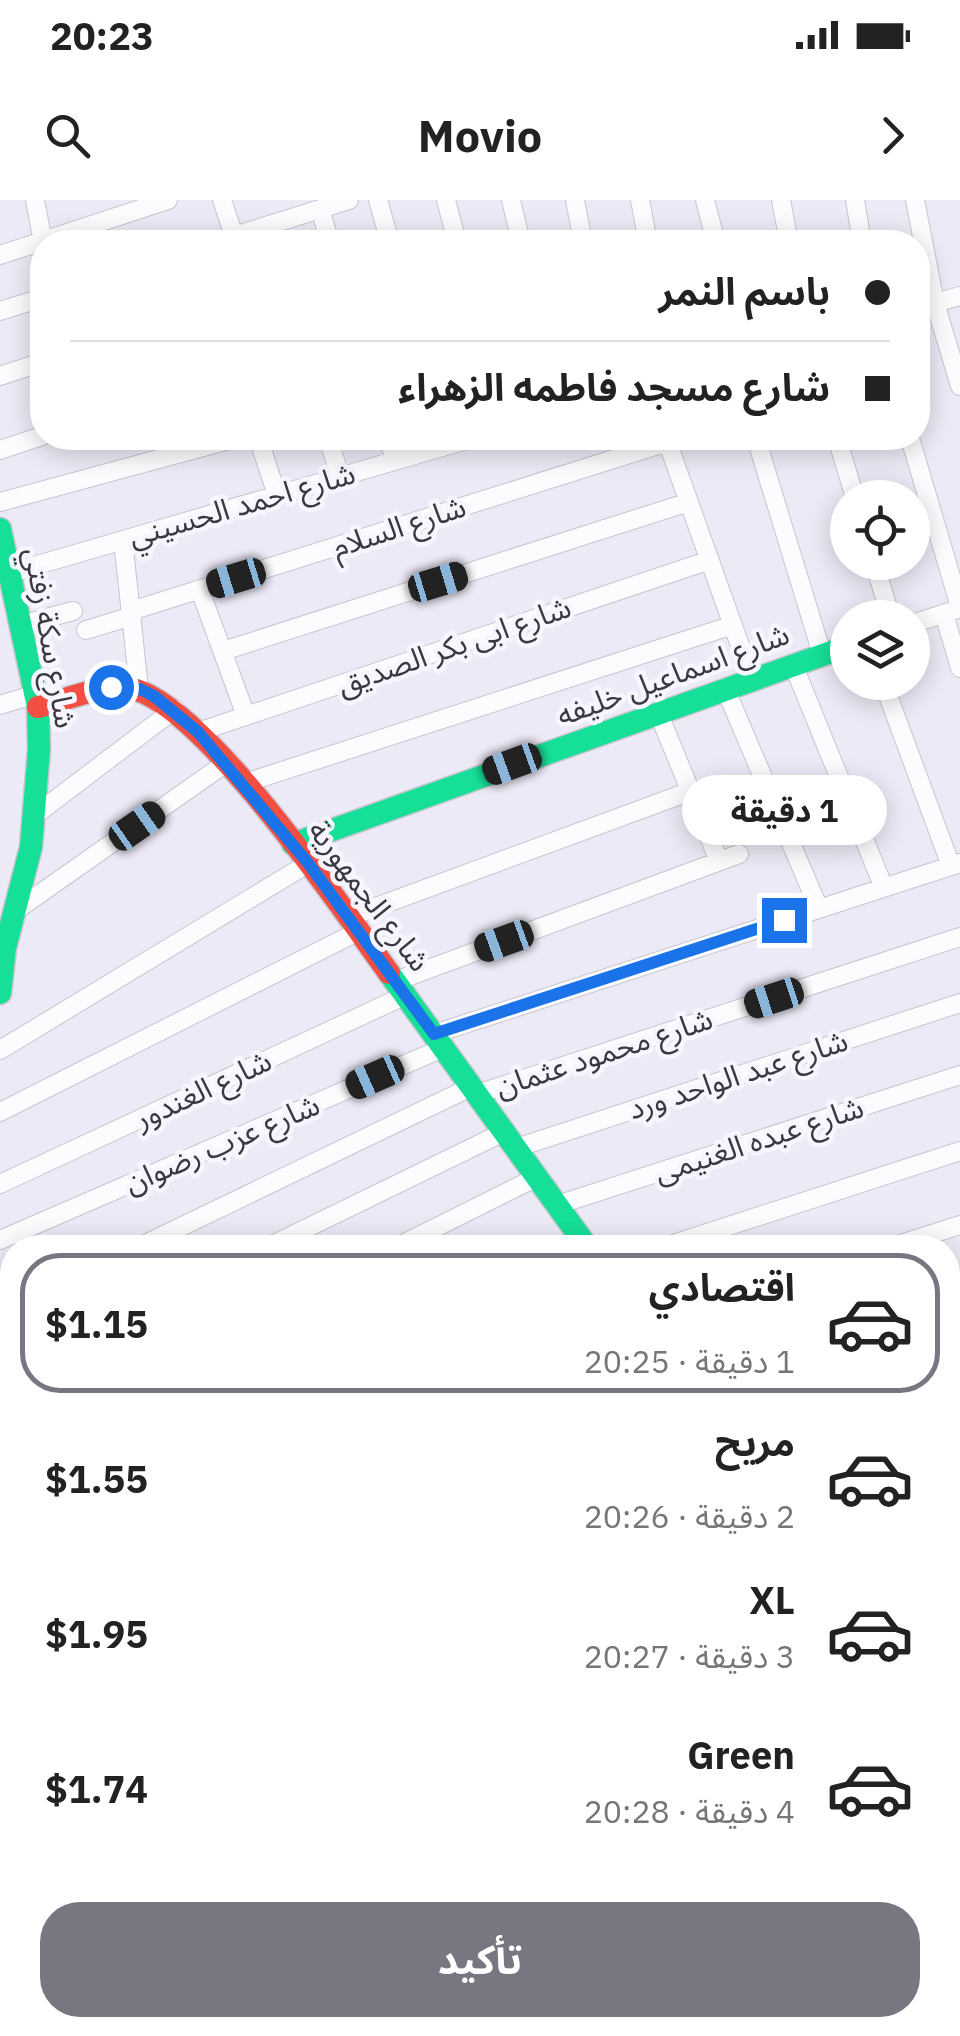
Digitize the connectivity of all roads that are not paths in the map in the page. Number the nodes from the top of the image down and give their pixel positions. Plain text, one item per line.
1 (35, 200) edge
2 (168, 200) edge
3 (222, 200) edge
4 (283, 200) edge
5 (350, 200) edge
6 (378, 200) edge
7 (446, 200) edge
8 (512, 200) edge
9 (575, 200) edge
10 (640, 200) edge
11 (705, 200) edge
12 (781, 200) edge
13 (855, 200) edge
14 (915, 200) edge
15 (320, 209) junction
16 (288, 219) junction
17 (41, 230) edge
18 (79, 230) edge
19 (232, 230) edge
20 (273, 230) edge
21 (326, 230) edge
22 (387, 230) edge
23 (454, 230) edge
24 (518, 230) edge
25 (581, 230) edge
26 (646, 230) edge
27 (713, 230) edge
28 (787, 230) edge
29 (860, 230) edge
30 (918, 230) edge
31 (30, 246) edge
32 (0, 255) edge
33 (960, 296) edge
34 (30, 302) edge
35 (930, 305) edge
36 (0, 311) edge
37 (930, 315) edge
38 (30, 366) edge
39 (0, 376) edge
40 (960, 386) edge
41 (30, 440) edge
42 (0, 450) edge
43 (192, 450) edge
44 (262, 450) edge
45 (332, 450) edge
46 (392, 450) edge
47 (422, 450) edge
48 (636, 450) edge
49 (671, 450) edge
50 (760, 450) edge
51 (841, 450) edge
52 (913, 450) edge
53 (395, 460) junction
54 (340, 476) junction
55 (850, 480) edge
56 (277, 495) junction
57 (0, 502) edge
58 (689, 502) junction
59 (0, 530) edge
60 (123, 540) junction
61 (710, 560) junction
62 (6, 575) edge
63 (200, 590) junction
64 (73, 610) dead end
65 (954, 610) edge
66 (132, 613) junction
67 (930, 618) edge
68 (733, 624) junction
69 (22, 625) junction
70 (86, 630) dead end
71 (223, 651) junction
72 (830, 652) edge
73 (822, 654) junction
74 (792, 664) junction
75 (960, 668) edge
76 (752, 678) junction
77 (725, 688) junction
78 (140, 689) junction
79 (890, 700) edge
80 (37, 701) junction
81 (0, 706) edge
82 (176, 709) junction
83 (658, 712) junction
84 (246, 716) junction
85 (198, 732) junction
86 (226, 762) junction
87 (244, 783) junction
88 (691, 792) junction
89 (35, 816) junction
90 (293, 844) junction
91 (738, 854) dead end
92 (719, 861) junction
93 (308, 863) junction
94 (955, 864) edge
95 (884, 888) junction
96 (18, 909) junction
97 (819, 909) junction
98 (354, 924) junction
99 (960, 937) edge
100 (3, 952) edge
101 (402, 988) junction
102 (0, 992) edge
103 (960, 1003) edge
104 (439, 1041) junction
105 (0, 1050) edge
106 (960, 1076) edge
107 (474, 1091) junction
108 (0, 1112) edge
109 (510, 1140) junction
110 (960, 1151) edge
111 (537, 1177) junction
112 (0, 1184) edge
113 (558, 1205) junction
114 (960, 1225) edge
115 (11, 1235) edge
116 (165, 1235) edge
117 (295, 1235) edge
118 (421, 1235) edge
119 (579, 1235) edge
120 (701, 1235) edge
121 (929, 1235) edge

1 - 17 street
2 - 18 street
3 - 19 street
4 - 16 street
5 - 15 street
6 - 22 street
7 - 23 street
8 - 24 street
9 - 25 street
10 - 26 street
11 - 27 street
12 - 28 street
13 - 29 street
14 - 30 street
15 - 16 street
15 - 21 street
16 - 20 street
31 - 32 street
33 - 35 street
34 - 36 street
37 - 40 street
38 - 39 street
41 - 42 street
43 - 57 street
44 - 56 street
45 - 54 street
46 - 53 street
47 - 53 street, شارع احمد الحسيني
48 - 63 street, شارع السلام
49 - 58 street
50 - 73 street
51 - 55 street
52 - 65 street
53 - 54 street, شارع احمد الحسيني
54 - 56 street, شارع احمد الحسيني
56 - 60 street, شارع احمد الحسيني
58 - 61 street
58 - 71 street
59 - 62 street, شارع سكة زفتي
60 - 62 street, شارع احمد الحسيني
60 - 66 street
61 - 68 street
61 - 84 street, شارع ابى بكر الصديق
62 - 69 street, شارع سكة زفتي
63 - 66 street, شارع السلام
63 - 71 street
64 - 69 street
65 - 67 street
65 - 75 street
66 - 70 street, شارع السلام
66 - 78 street
68 - 76 street
68 - 87 street
69 - 80 street, شارع سكة زفتي
71 - 84 street
72 - 73 street, شارع اسماعيل خليفه
73 - 74 street, شارع اسماعيل خليفه
74 - 76 street, شارع اسماعيل خليفه
74 - 95 street
76 - 77 street, شارع اسماعيل خليفه
77 - 83 street, شارع اسماعيل خليفه
77 - 97 street
78 - 80 street
78 - 82 street, شارع الجمهورية
79 - 94 street
80 - 81 street
80 - 89 street, شارع سكة زفتي
82 - 85 street, شارع الجمهورية
82 - 89 street
83 - 88 street
83 - 90 street, شارع اسماعيل خليفه
84 - 85 street, شارع ابى بكر الصديق
85 - 86 street, شارع الجمهورية
86 - 87 street, شارع الجمهورية
86 - 96 street
87 - 90 street, شارع الجمهورية
88 - 92 street
88 - 98 street
89 - 96 street, شارع سكة زفتي
90 - 93 street, شارع الجمهورية
91 - 92 street, شارع الغندور
92 - 101 street, شارع الغندور
93 - 98 street, شارع الجمهورية
93 - 105 street
94 - 95 street, شارع عزب رضوان
95 - 97 street, شارع عزب رضوان
96 - 100 street, شارع سكة زفتي
97 - 104 street, شارع عزب رضوان
98 - 101 street, شارع الجمهورية
98 - 108 street
99 - 107 street, شارع محمود عثمان
100 - 102 street, شارع سكة زفتي
101 - 104 street, شارع الجمهورية
101 - 112 street, شارع الغندور
103 - 109 street, شارع عبد الواحد ورد
104 - 107 street, شارع الجمهورية
104 - 115 street, شارع عزب رضوان
106 - 113 street, شارع عبده الغنيمى
107 - 109 street, شارع الجمهورية
107 - 116 street, شارع محمود عثمان
109 - 111 street, شارع الجمهورية
109 - 117 street, شارع عبد الواحد ورد
110 - 120 street
111 - 113 street, شارع الجمهورية
111 - 118 street
113 - 119 street, شارع الجمهورية
114 - 121 street

